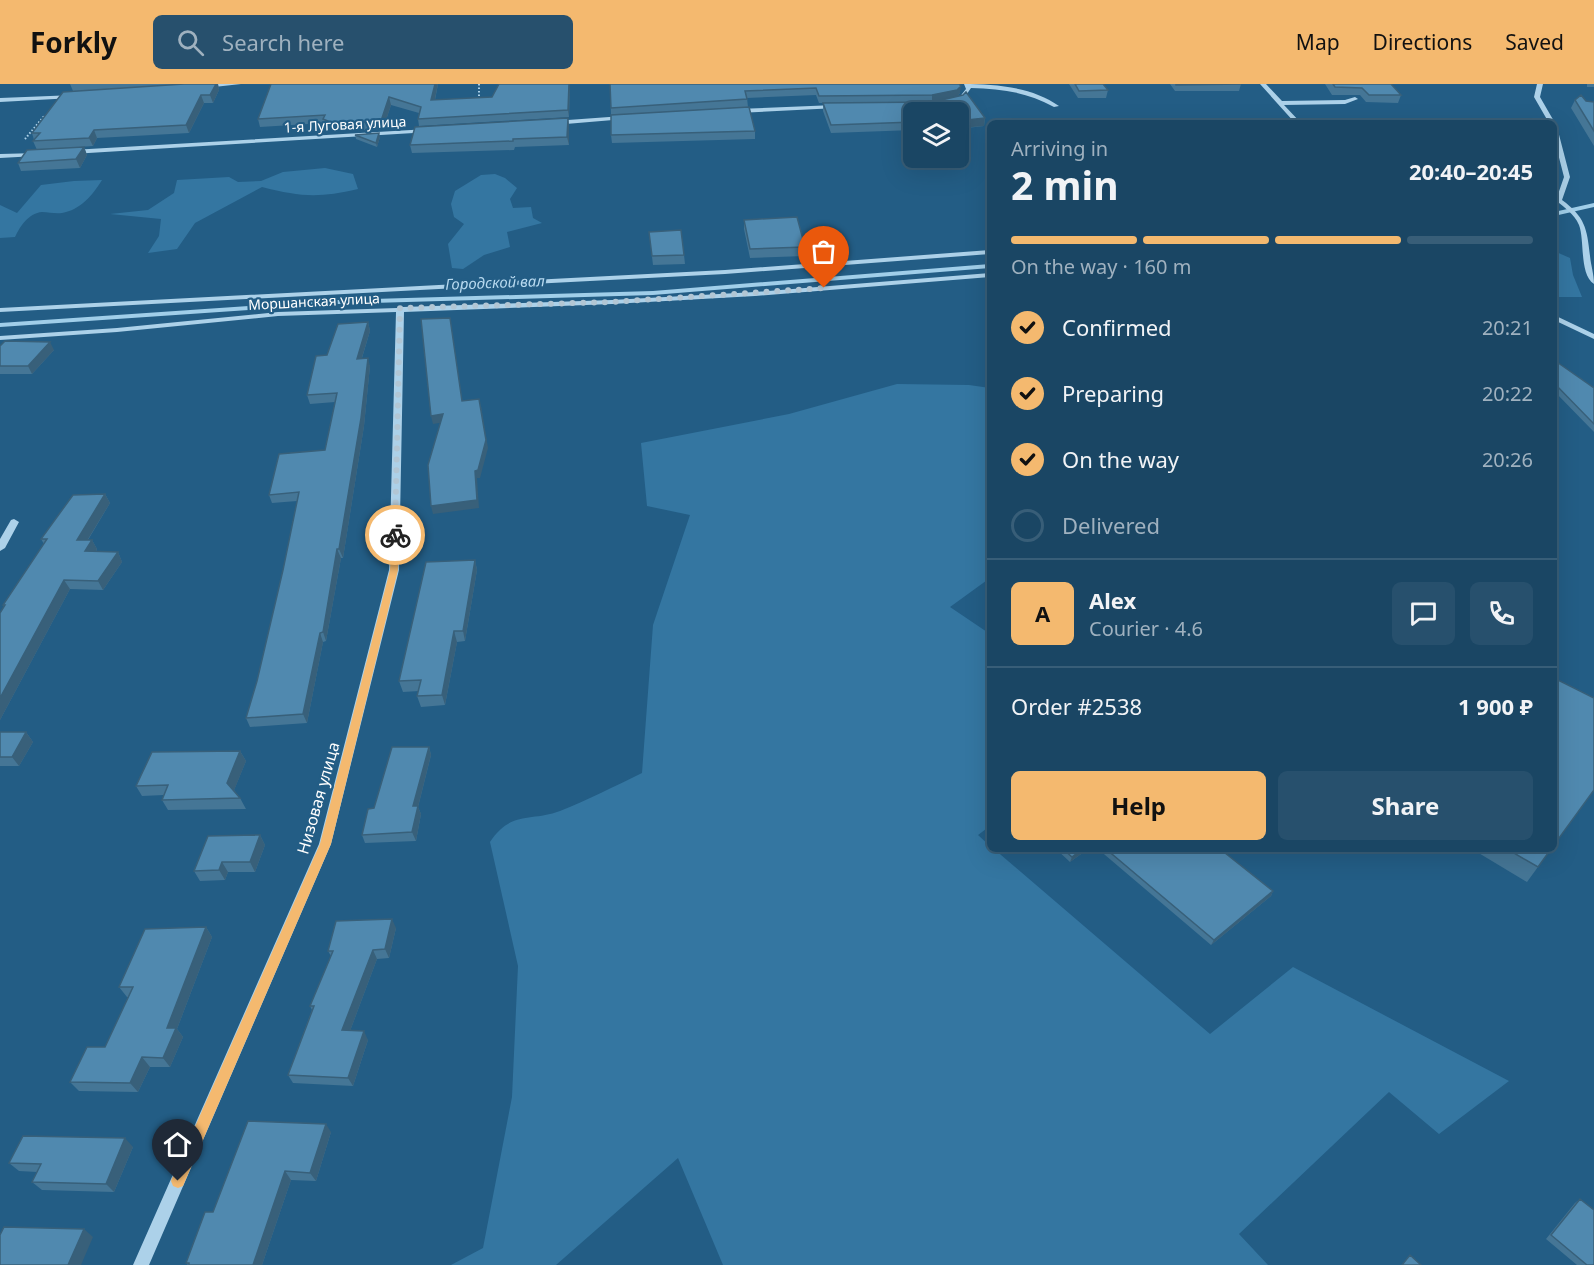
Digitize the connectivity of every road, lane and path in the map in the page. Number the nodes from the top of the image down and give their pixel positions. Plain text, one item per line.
1 (238, 84) edge
2 (479, 84) edge
3 (1263, 84) edge
4 (1540, 84) edge
5 (967, 85) edge
6 (194, 87) edge
7 (83, 95) edge
8 (62, 97) junction
9 (1355, 99) edge
10 (0, 100) edge
11 (951, 102) edge
12 (1280, 103) junction
13 (479, 106) edge
14 (1056, 106) dead end
15 (844, 107) edge
16 (724, 112) edge
17 (630, 118) edge
18 (1296, 120) edge
19 (1550, 120) edge
20 (548, 123) edge
21 (430, 130) edge
22 (1557, 139) edge
23 (59, 153) edge
24 (47, 154) edge
25 (0, 156) edge
26 (11, 156) junction
27 (1557, 201) edge
28 (987, 252) edge
29 (987, 275) edge
30 (1594, 282) edge
31 (400, 308) junction
32 (0, 310) edge
33 (1557, 319) edge
34 (0, 338) edge
35 (1594, 338) edge
36 (0, 523) edge
37 (0, 548) edge
38 (141, 1265) edge

1 - 6 street
2 - 13 path
3 - 12 street
4 - 19 street
5 - 11 street
5 - 14 street
7 - 8 street
8 - 10 street
8 - 26 path
9 - 12 street
12 - 18 street
15 - 16 street
17 - 20 street
21 - 23 street, 1-я Луговая улица
22 - 27 street
24 - 26 street
25 - 26 street
27 - 30 street
28 - 32 street, Моршанская улица
29 - 31 street, Моршанская улица
31 - 34 street, Моршанская улица
31 - 38 street, Низовая улица
33 - 35 street
36 - 37 street

